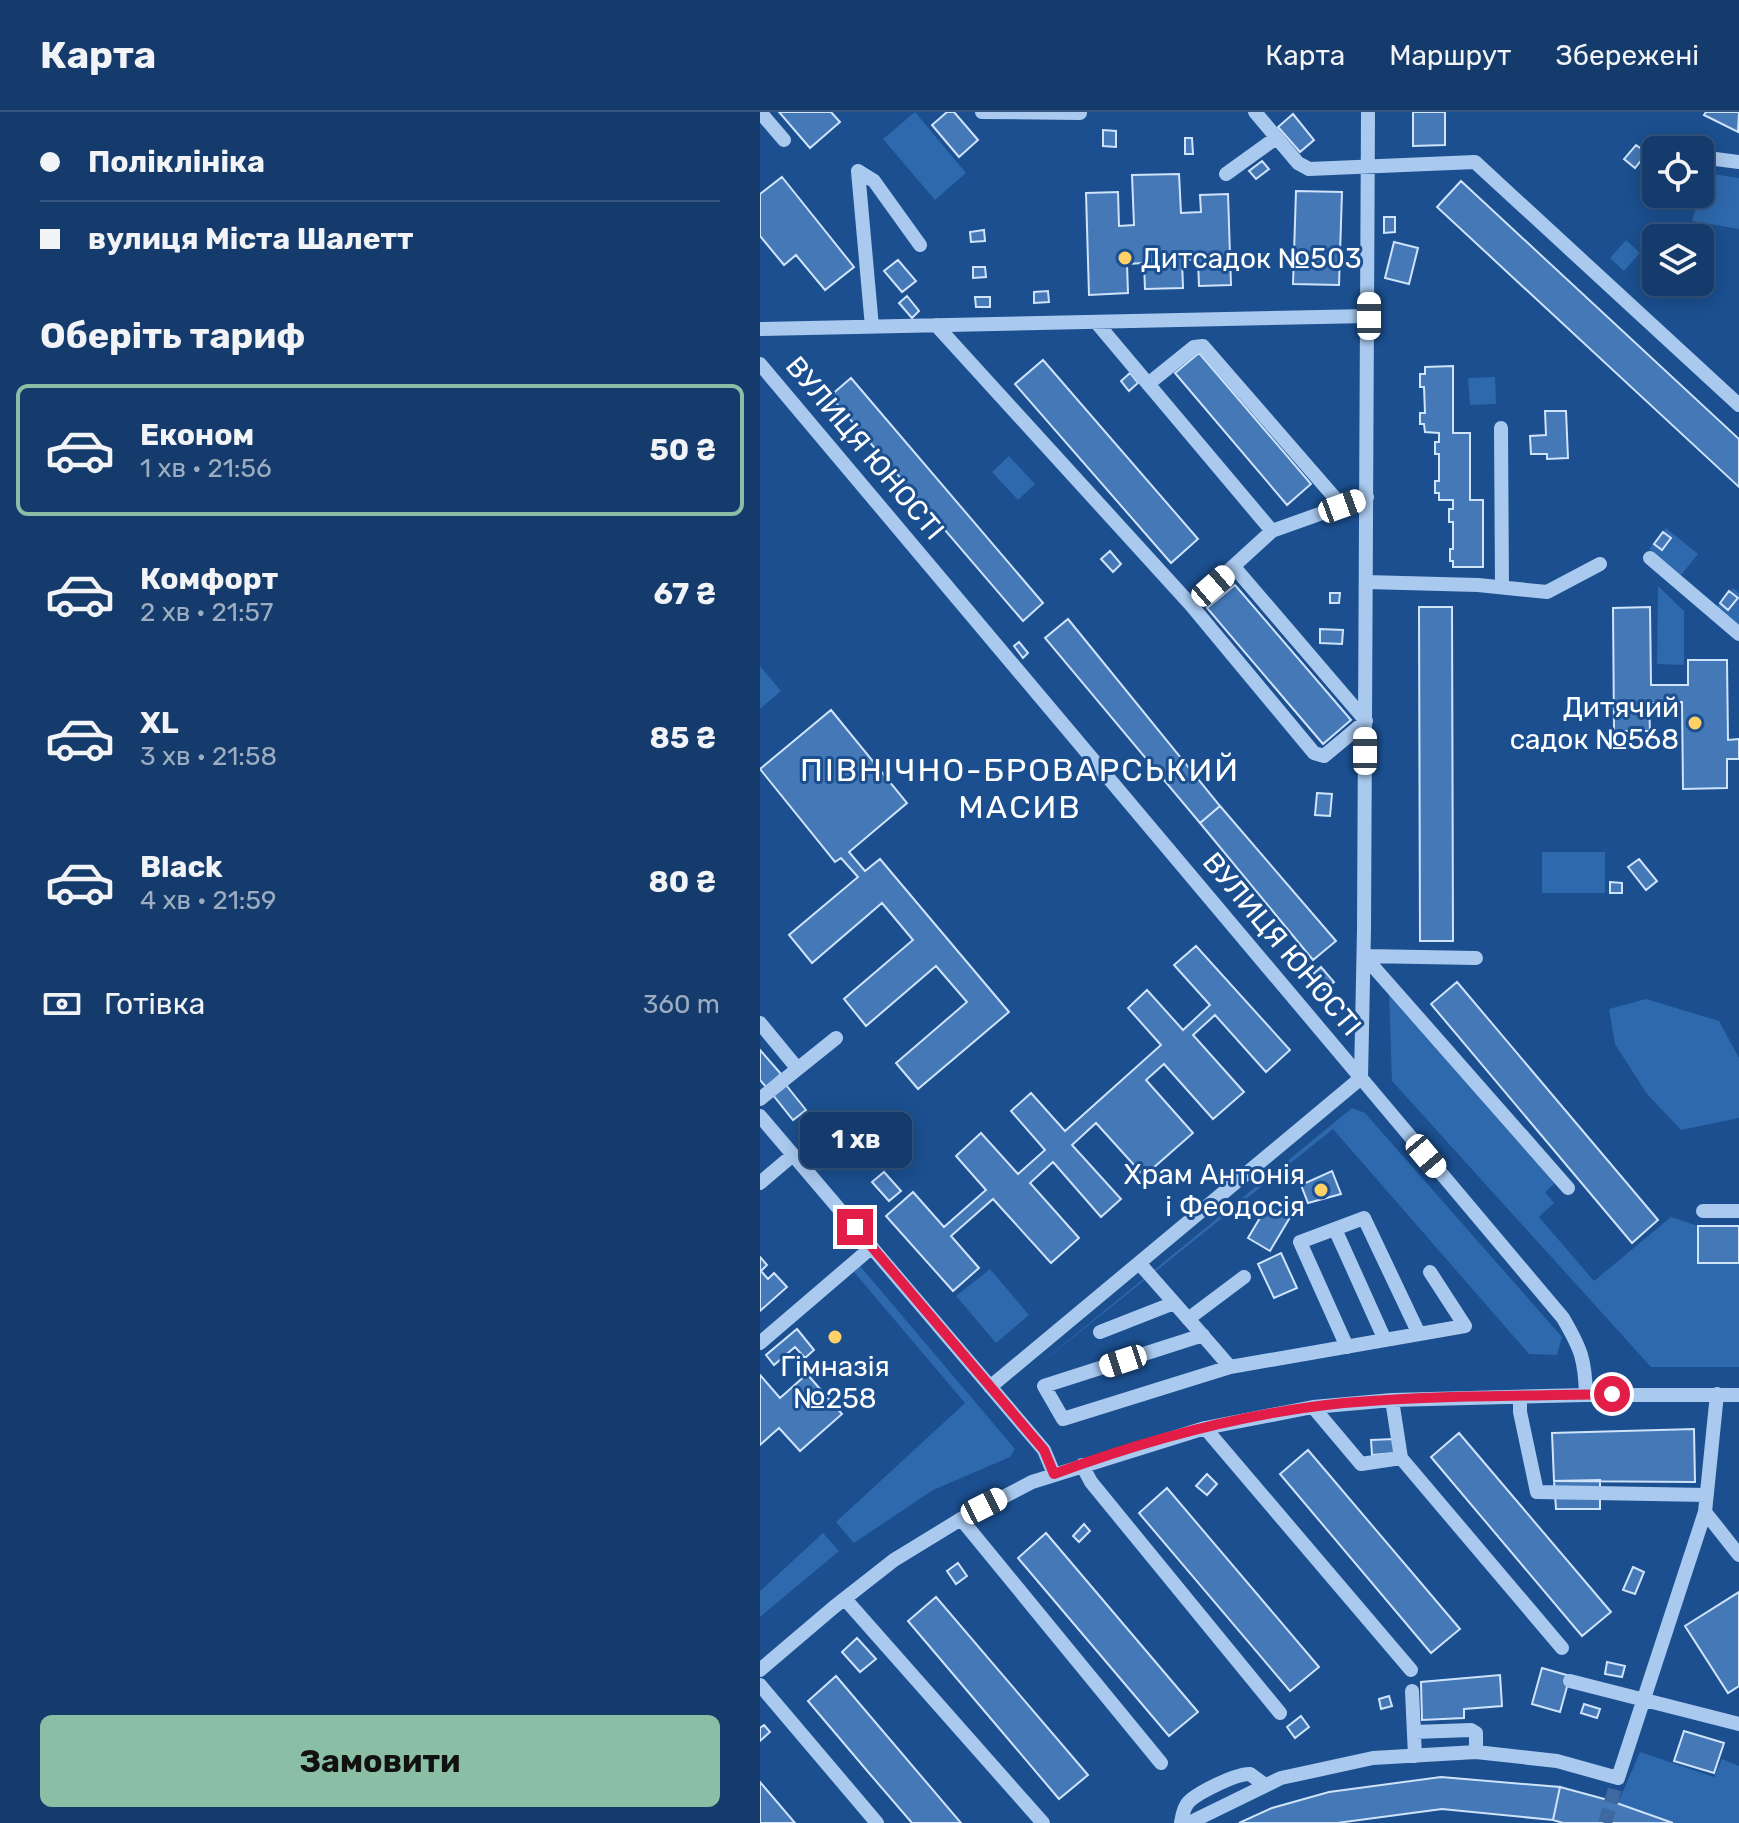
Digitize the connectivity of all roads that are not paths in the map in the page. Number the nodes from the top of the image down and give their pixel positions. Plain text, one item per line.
1 (760, 112) edge
2 (982, 112) edge
3 (1255, 112) edge
4 (1368, 112) edge
5 (1080, 113) edge
6 (1276, 138) junction
7 (784, 140) dead end
8 (1714, 159) edge
9 (1739, 162) edge
10 (1370, 164) junction
11 (1226, 174) dead end
12 (920, 245) dead end
13 (1369, 316) junction
14 (1096, 322) junction
15 (936, 325) junction
16 (872, 327) junction
17 (760, 329) edge
18 (760, 364) edge
19 (1148, 384) junction
20 (1739, 405) edge
21 (1501, 428) dead end
22 (1367, 497) junction
23 (1342, 506) junction
24 (1272, 531) junction
25 (1650, 558) dead end
26 (1600, 564) dead end
27 (1235, 568) junction
28 (1366, 582) junction
29 (1502, 586) junction
30 (1191, 605) junction
31 (1739, 634) edge
32 (1366, 721) junction
33 (1364, 956) junction
34 (1476, 958) dead end
35 (760, 1023) edge
36 (836, 1038) dead end
37 (797, 1068) junction
38 (1361, 1078) junction
39 (760, 1099) edge
40 (760, 1116) edge
41 (793, 1155) junction
42 (760, 1183) edge
43 (1568, 1188) dead end
44 (1703, 1211) dead end
45 (1739, 1211) edge
46 (1335, 1229) junction
47 (872, 1247) junction
48 (1139, 1263) junction
49 (1430, 1272) dead end
50 (1244, 1277) dead end
51 (1174, 1303) junction
52 (1188, 1319) junction
53 (1100, 1332) dead end
54 (1419, 1334) junction
55 (1203, 1335) junction
56 (1385, 1340) junction
57 (760, 1343) edge
58 (1347, 1347) junction
59 (1230, 1367) junction
60 (990, 1387) junction
61 (1717, 1394) junction
62 (1586, 1395) junction
63 (1739, 1395) edge
64 (1520, 1397) junction
65 (1392, 1400) junction
66 (1313, 1407) junction
67 (1205, 1428) junction
68 (1401, 1458) junction
69 (1082, 1465) junction
70 (1054, 1474) junction
71 (1707, 1495) junction
72 (1705, 1512) junction
73 (961, 1519) junction
74 (1734, 1539) edge
75 (1739, 1555) edge
76 (845, 1599) junction
77 (1562, 1648) dead end
78 (760, 1670) edge
79 (1411, 1670) dead end
80 (1570, 1681) dead end
81 (760, 1685) edge
82 (1412, 1691) dead end
83 (1645, 1699) junction
84 (1280, 1713) dead end
85 (1739, 1724) edge
86 (1414, 1732) junction
87 (1476, 1752) junction
88 (1415, 1756) junction
89 (1161, 1763) dead end
90 (1265, 1785) junction
91 (877, 1823) edge
92 (1043, 1823) edge
93 (1181, 1823) edge
94 (1189, 1823) edge

1 - 7 street
2 - 5 street
3 - 6 street
4 - 10 street
6 - 10 street
6 - 11 street
8 - 9 street
10 - 13 street
10 - 20 street
12 - 16 street
13 - 14 street
13 - 22 street
14 - 15 street
14 - 19 street
15 - 16 street
15 - 30 street
16 - 17 street
18 - 38 street, ВУЛИЦЯ ЮНОСТІ
19 - 23 street
19 - 24 street
21 - 29 street
22 - 23 street
22 - 28 street
23 - 24 street
24 - 27 street
25 - 31 street
26 - 29 street
27 - 30 street
27 - 32 street
28 - 29 street
28 - 32 street
30 - 32 street
32 - 33 street
33 - 34 street
33 - 38 street
33 - 43 street
35 - 37 street
36 - 37 street
37 - 39 street
38 - 48 street, ВУЛИЦЯ ЮНОСТІ
38 - 62 street
40 - 41 street
41 - 42 street
41 - 47 street
44 - 45 street
46 - 54 street
46 - 56 street
46 - 58 street
47 - 57 street
47 - 60 street
48 - 51 street
48 - 60 street, ВУЛИЦЯ ЮНОСТІ
49 - 54 street
50 - 52 street
51 - 52 street
51 - 53 street
52 - 55 street
54 - 56 street
55 - 59 street
55 - 59 street
56 - 58 street
58 - 59 street
60 - 70 street
61 - 62 street
61 - 63 street
61 - 71 street
62 - 64 street
64 - 65 street
64 - 71 street
65 - 66 street
65 - 68 street
66 - 67 street
66 - 68 street
67 - 69 street
67 - 79 street
68 - 77 street
69 - 70 street
69 - 84 street
70 - 73 street
71 - 72 street
72 - 74 street
72 - 83 street
73 - 76 street
73 - 89 street
74 - 75 street
76 - 78 street
76 - 92 street
80 - 83 street
81 - 91 street
82 - 86 street
83 - 85 street
83 - 87 street
86 - 87 street
86 - 88 street
87 - 88 street
88 - 90 street
90 - 93 street
90 - 94 street

